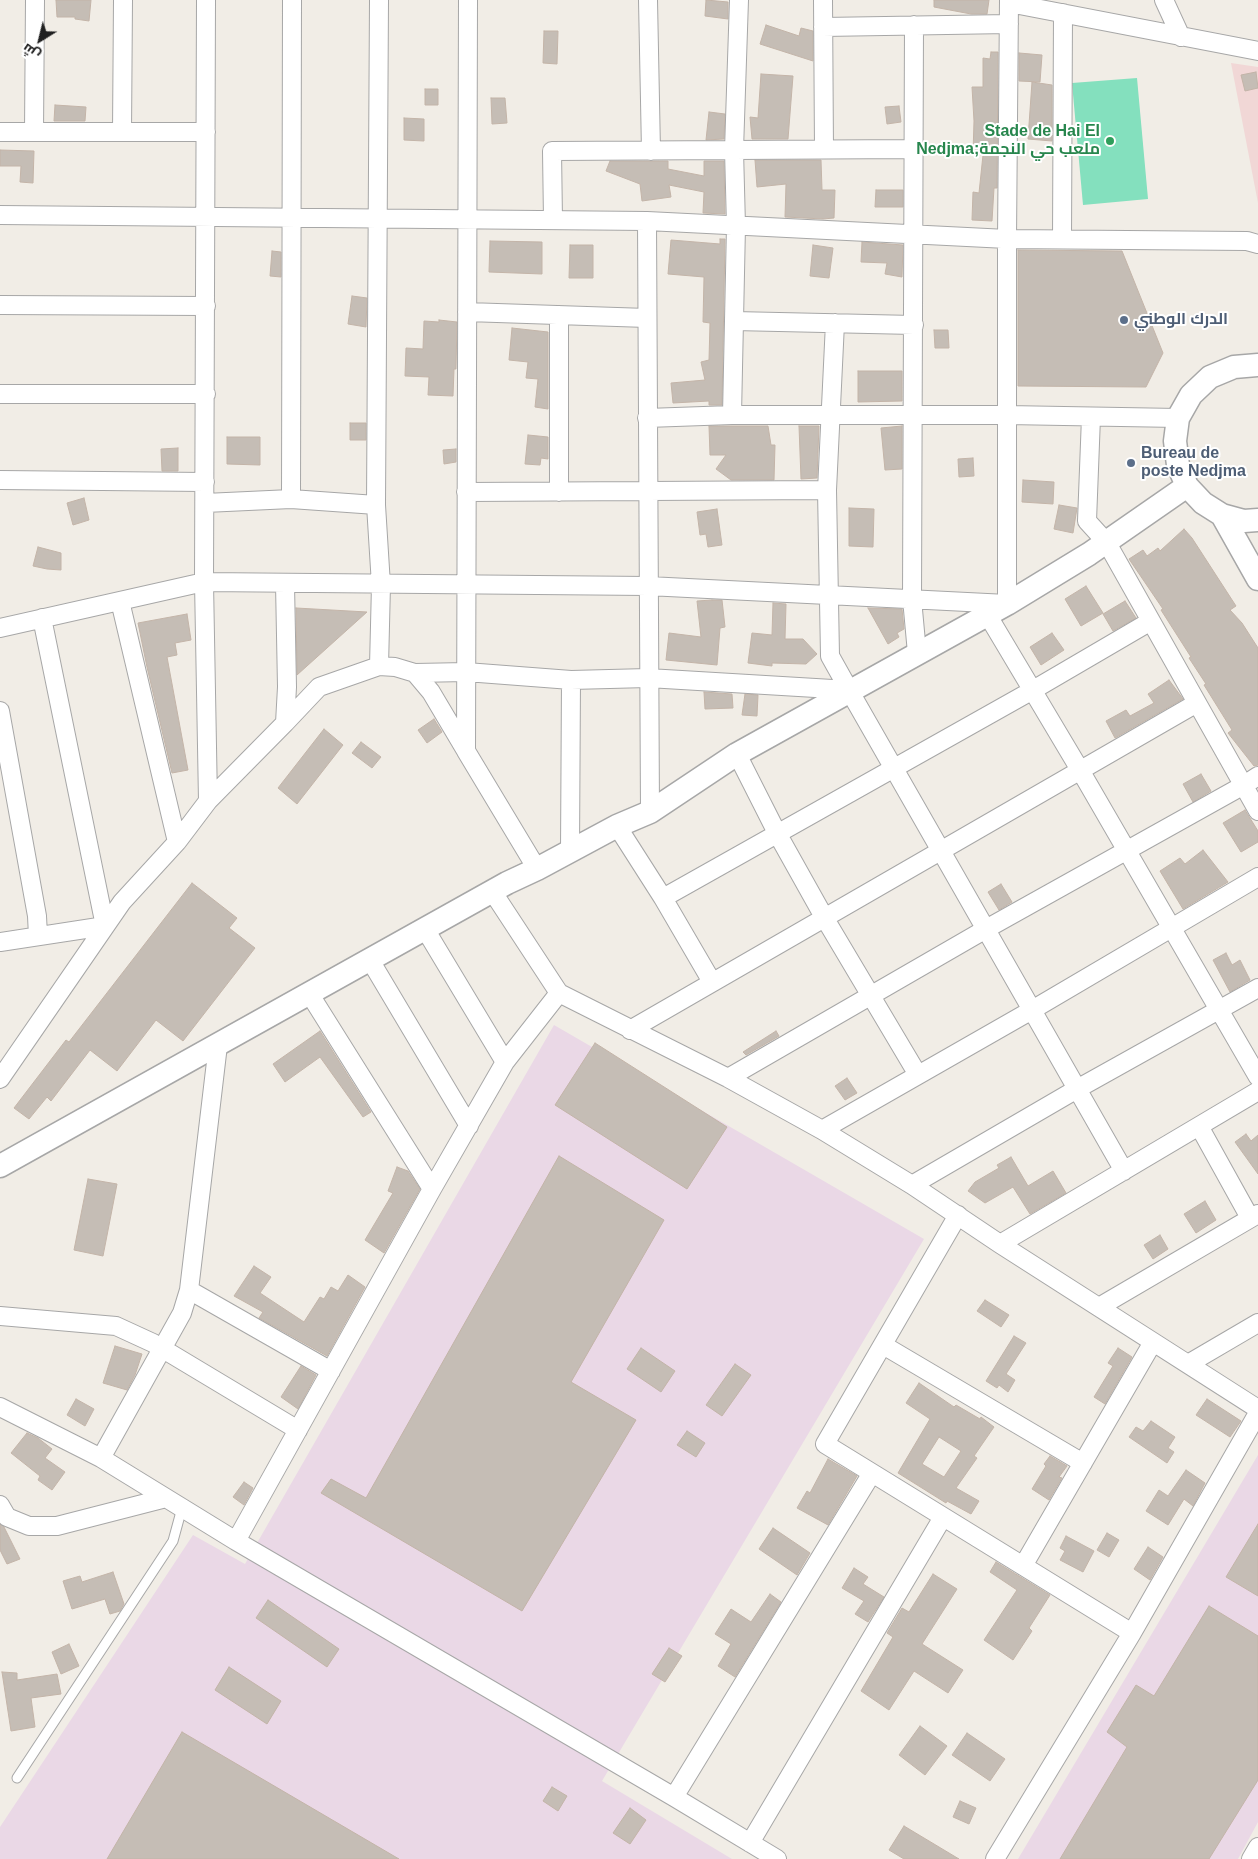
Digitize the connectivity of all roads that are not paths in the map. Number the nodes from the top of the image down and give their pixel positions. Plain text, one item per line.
1 (35, 0) edge
2 (123, 0) edge
3 (206, 0) edge
4 (292, 0) edge
5 (379, 0) edge
6 (468, 0) edge
7 (648, 0) edge
8 (739, 0) edge
9 (823, 0) edge
10 (1164, 0) edge
11 (1009, 1) edge
12 (1063, 14) junction
13 (1009, 24) junction
14 (914, 25) junction
15 (824, 27) junction
16 (1181, 37) junction
17 (1258, 51) edge
18 (0, 132) edge
19 (34, 132) junction
20 (122, 132) junction
21 (206, 132) junction
22 (824, 149) junction
23 (914, 149) junction
24 (734, 150) junction
25 (651, 151) junction
26 (0, 215) edge
27 (206, 217) junction
28 (292, 218) junction
29 (377, 219) junction
30 (467, 220) junction
31 (553, 220) junction
32 (647, 221) junction
33 (736, 226) junction
34 (914, 234) junction
35 (1007, 239) junction
36 (1062, 239) junction
37 (1258, 244) edge
38 (0, 305) edge
39 (206, 306) junction
40 (466, 312) junction
41 (559, 315) junction
42 (647, 318) junction
43 (734, 321) junction
44 (834, 323) junction
45 (914, 325) junction
46 (1258, 365) edge
47 (0, 394) edge
48 (206, 394) junction
49 (732, 415) junction
50 (830, 415) junction
51 (1007, 415) junction
52 (914, 416) junction
53 (1090, 417) junction
54 (647, 418) junction
55 (1178, 418) junction
56 (0, 480) edge
57 (205, 482) junction
58 (1188, 486) junction
59 (827, 490) junction
60 (466, 492) junction
61 (559, 492) junction
62 (647, 492) junction
63 (291, 499) junction
64 (205, 503) junction
65 (376, 505) junction
66 (1222, 515) junction
67 (1258, 520) edge
68 (1107, 543) junction
69 (1258, 579) edge
70 (204, 582) junction
71 (285, 584) junction
72 (465, 584) junction
73 (381, 585) junction
74 (648, 586) junction
75 (829, 595) junction
76 (912, 599) junction
77 (120, 601) junction
78 (1007, 604) junction
79 (987, 614) junction
80 (42, 618) junction
81 (1150, 621) junction
82 (0, 628) edge
83 (917, 653) junction
84 (379, 666) junction
85 (466, 672) junction
86 (415, 673) junction
87 (648, 678) junction
88 (571, 680) junction
89 (850, 690) junction
90 (1033, 690) junction
91 (1197, 703) junction
92 (0, 711) edge
93 (285, 723) junction
94 (466, 751) junction
95 (737, 754) junction
96 (894, 768) junction
97 (1080, 770) junction
98 (1251, 781) edge
99 (208, 802) junction
100 (1258, 811) edge
101 (650, 812) junction
102 (617, 826) junction
103 (777, 833) junction
104 (177, 842) junction
105 (940, 850) junction
106 (1126, 850) junction
107 (570, 851) junction
108 (537, 869) junction
109 (1258, 877) edge
110 (490, 892) junction
111 (663, 898) junction
112 (824, 917) junction
113 (105, 926) junction
114 (1172, 928) junction
115 (425, 929) junction
116 (986, 929) junction
117 (38, 936) junction
118 (0, 942) edge
119 (370, 960) junction
120 (712, 982) junction
121 (1258, 988) edge
122 (559, 993) junction
123 (309, 994) junction
124 (870, 996) junction
125 (1032, 1010) junction
126 (1220, 1011) junction
127 (630, 1030) junction
128 (218, 1045) junction
129 (505, 1062) junction
130 (2, 1072) edge
131 (918, 1074) junction
132 (1258, 1077) edge
133 (728, 1078) junction
134 (1077, 1089) junction
135 (1258, 1091) edge
136 (468, 1126) junction
137 (1199, 1126) junction
138 (822, 1130) junction
139 (0, 1166) edge
140 (1124, 1171) junction
141 (912, 1185) junction
142 (432, 1189) junction
143 (958, 1215) junction
144 (1254, 1216) edge
145 (1000, 1244) junction
146 (189, 1290) junction
147 (1099, 1307) junction
148 (0, 1316) edge
149 (1258, 1323) edge
150 (1154, 1342) junction
151 (883, 1345) junction
152 (163, 1349) junction
153 (1188, 1364) junction
154 (331, 1372) junction
155 (0, 1407) edge
156 (1258, 1409) edge
157 (1258, 1413) edge
158 (298, 1430) junction
159 (101, 1458) junction
160 (1083, 1463) junction
161 (872, 1473) junction
162 (166, 1498) junction
163 (0, 1505) edge
164 (182, 1508) junction
165 (943, 1517) junction
166 (236, 1541) junction
167 (1023, 1566) junction
168 (1132, 1632) junction
169 (17, 1778) dead end
170 (674, 1796) junction
171 (750, 1843) junction
172 (1258, 1847) edge
173 (777, 1859) edge
174 (995, 1859) edge
175 (1251, 1859) edge

1 - 19 street
2 - 20 street
3 - 21 street
4 - 28 street
5 - 29 street
6 - 30 street
7 - 25 street
8 - 24 street
9 - 15 street
10 - 16 street
11 - 12 street
11 - 13 street
12 - 16 street
12 - 36 street
13 - 14 street
13 - 35 street
14 - 15 street
14 - 23 street
15 - 22 street
16 - 17 street
18 - 19 street
19 - 20 street
20 - 21 street
21 - 27 street
22 - 23 street
22 - 24 street
23 - 34 street
24 - 25 street
24 - 33 street
25 - 31 street
26 - 27 street
27 - 28 street
27 - 39 street
28 - 29 street
28 - 63 street
29 - 30 street
29 - 65 street
30 - 31 street
30 - 40 street
31 - 32 street
32 - 33 street
32 - 42 street
33 - 34 street
33 - 43 street
34 - 35 street
34 - 45 street
35 - 36 street
35 - 51 street
36 - 37 street
38 - 39 street
39 - 48 street
40 - 41 street
40 - 60 street
41 - 42 street
41 - 61 street
42 - 54 street
43 - 44 street
43 - 49 street
44 - 45 street
44 - 50 street
45 - 52 street
46 - 55 street
47 - 48 street
48 - 57 street
49 - 50 street
49 - 54 street
50 - 52 street
50 - 59 street
51 - 52 street
51 - 53 street
51 - 78 street
52 - 76 street
53 - 55 street
53 - 68 street
54 - 62 street
55 - 58 street
56 - 57 street
57 - 64 street
58 - 66 street
58 - 68 street
59 - 62 street
59 - 75 street
60 - 61 street
60 - 72 street
61 - 62 street
62 - 74 street
63 - 64 street
63 - 65 street
64 - 70 street
65 - 73 street
66 - 67 street
66 - 69 street
68 - 78 street
68 - 81 street
70 - 71 street
70 - 77 street
70 - 99 street
71 - 73 street
71 - 93 street
72 - 73 street
72 - 74 street
72 - 85 street
73 - 84 street
74 - 75 street
74 - 87 street
75 - 76 street
75 - 89 street
76 - 78 street
76 - 83 street
77 - 80 street
77 - 104 street
78 - 79 street
79 - 83 street
79 - 90 street
80 - 82 street
80 - 113 street
81 - 90 street
81 - 91 street
83 - 89 street
84 - 86 street
84 - 93 street
85 - 86 street
85 - 88 street
85 - 94 street
86 - 94 street
87 - 88 street
87 - 89 street
87 - 101 street
88 - 107 street
89 - 95 street
89 - 96 street
90 - 96 street
90 - 97 street
91 - 97 street
91 - 98 street
92 - 117 street
93 - 99 street
94 - 108 street
95 - 101 street
95 - 103 street
96 - 103 street
96 - 105 street
97 - 105 street
97 - 106 street
98 - 100 street
98 - 106 street
99 - 104 street
101 - 102 street
102 - 107 street
102 - 111 street
103 - 111 street
103 - 112 street
104 - 113 street
105 - 112 street
105 - 116 street
106 - 114 street
106 - 116 street
107 - 108 street
108 - 110 street
109 - 114 street
110 - 115 street
110 - 122 street
111 - 120 street
112 - 120 street
112 - 124 street
113 - 117 street
113 - 130 street
114 - 125 street
114 - 126 street
115 - 119 street
115 - 129 street
116 - 124 street
116 - 125 street
117 - 118 street
119 - 123 street
119 - 136 street
120 - 127 street
121 - 126 street
122 - 127 street
122 - 129 street
123 - 128 street
123 - 142 street
124 - 131 street
124 - 133 street
125 - 131 street
125 - 134 street
126 - 132 street
126 - 134 street
127 - 133 street
128 - 139 street
128 - 146 street
129 - 136 street
131 - 138 street
133 - 138 street
134 - 140 street
134 - 141 street
135 - 137 street
136 - 142 street
137 - 140 street
137 - 144 street
138 - 141 street
140 - 145 street
141 - 143 street
142 - 154 street
143 - 145 street
143 - 151 street
144 - 147 street
145 - 147 street
146 - 152 street
146 - 154 street
147 - 150 street
148 - 152 street
149 - 153 street
150 - 153 street
150 - 160 street
151 - 160 street
151 - 161 street
152 - 158 street
152 - 159 street
153 - 156 street
154 - 158 street
155 - 159 street
157 - 168 street
158 - 166 street
159 - 162 street
160 - 167 street
161 - 165 street
161 - 170 street
162 - 163 street
162 - 164 street
164 - 166 street
164 - 169 lane
165 - 167 street
165 - 171 street
166 - 170 street
167 - 168 street
168 - 174 street
170 - 171 street
171 - 173 street
172 - 175 street

